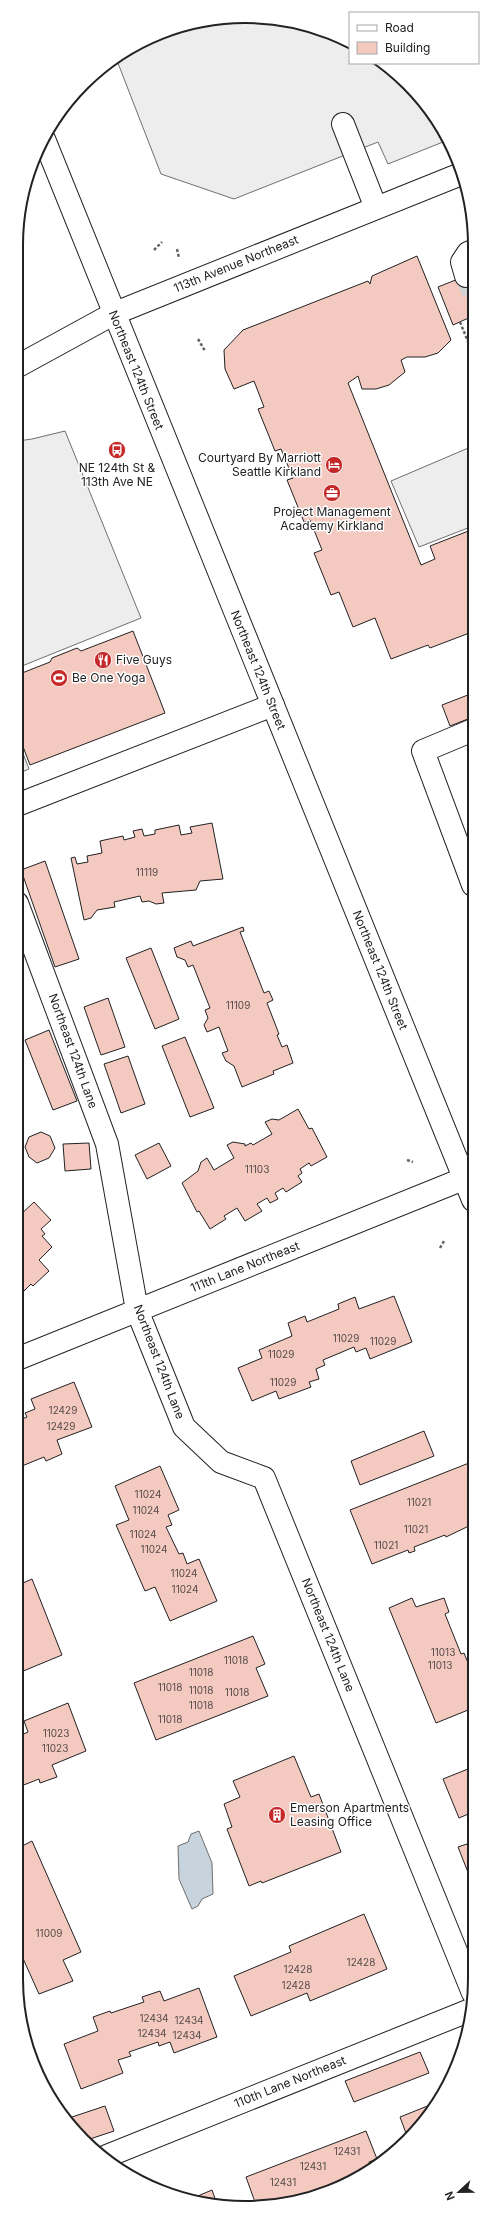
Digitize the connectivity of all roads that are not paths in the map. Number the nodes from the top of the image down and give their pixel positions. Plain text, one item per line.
1 (342, 124) dead end
2 (47, 146) edge
3 (456, 175) edge
4 (376, 208) junction
5 (468, 253) edge
6 (466, 276) tunnel mouth
7 (113, 314) junction
8 (23, 363) edge
9 (273, 705) junction
10 (468, 732) edge
11 (23, 803) edge
12 (468, 872) edge
13 (23, 919) edge
14 (468, 1175) edge
15 (468, 1177) edge
16 (137, 1310) junction
17 (23, 1357) edge
18 (468, 1981) edge
19 (465, 2012) edge
20 (110, 2155) edge

1 - 4 street
2 - 7 street, Northeast 124th Street
3 - 4 street, 113th Avenue Northeast
4 - 7 street, 113th Avenue Northeast
5 - 6 street
7 - 8 street, 113th Avenue Northeast
7 - 9 street, Northeast 124th Street
9 - 11 street
9 - 14 street, Northeast 124th Street
10 - 12 street
13 - 16 street, Northeast 124th Lane
15 - 16 street, 111th Lane Northeast
16 - 17 street, 111th Lane Northeast
16 - 18 street, Northeast 124th Lane
19 - 20 street, 110th Lane Northeast

